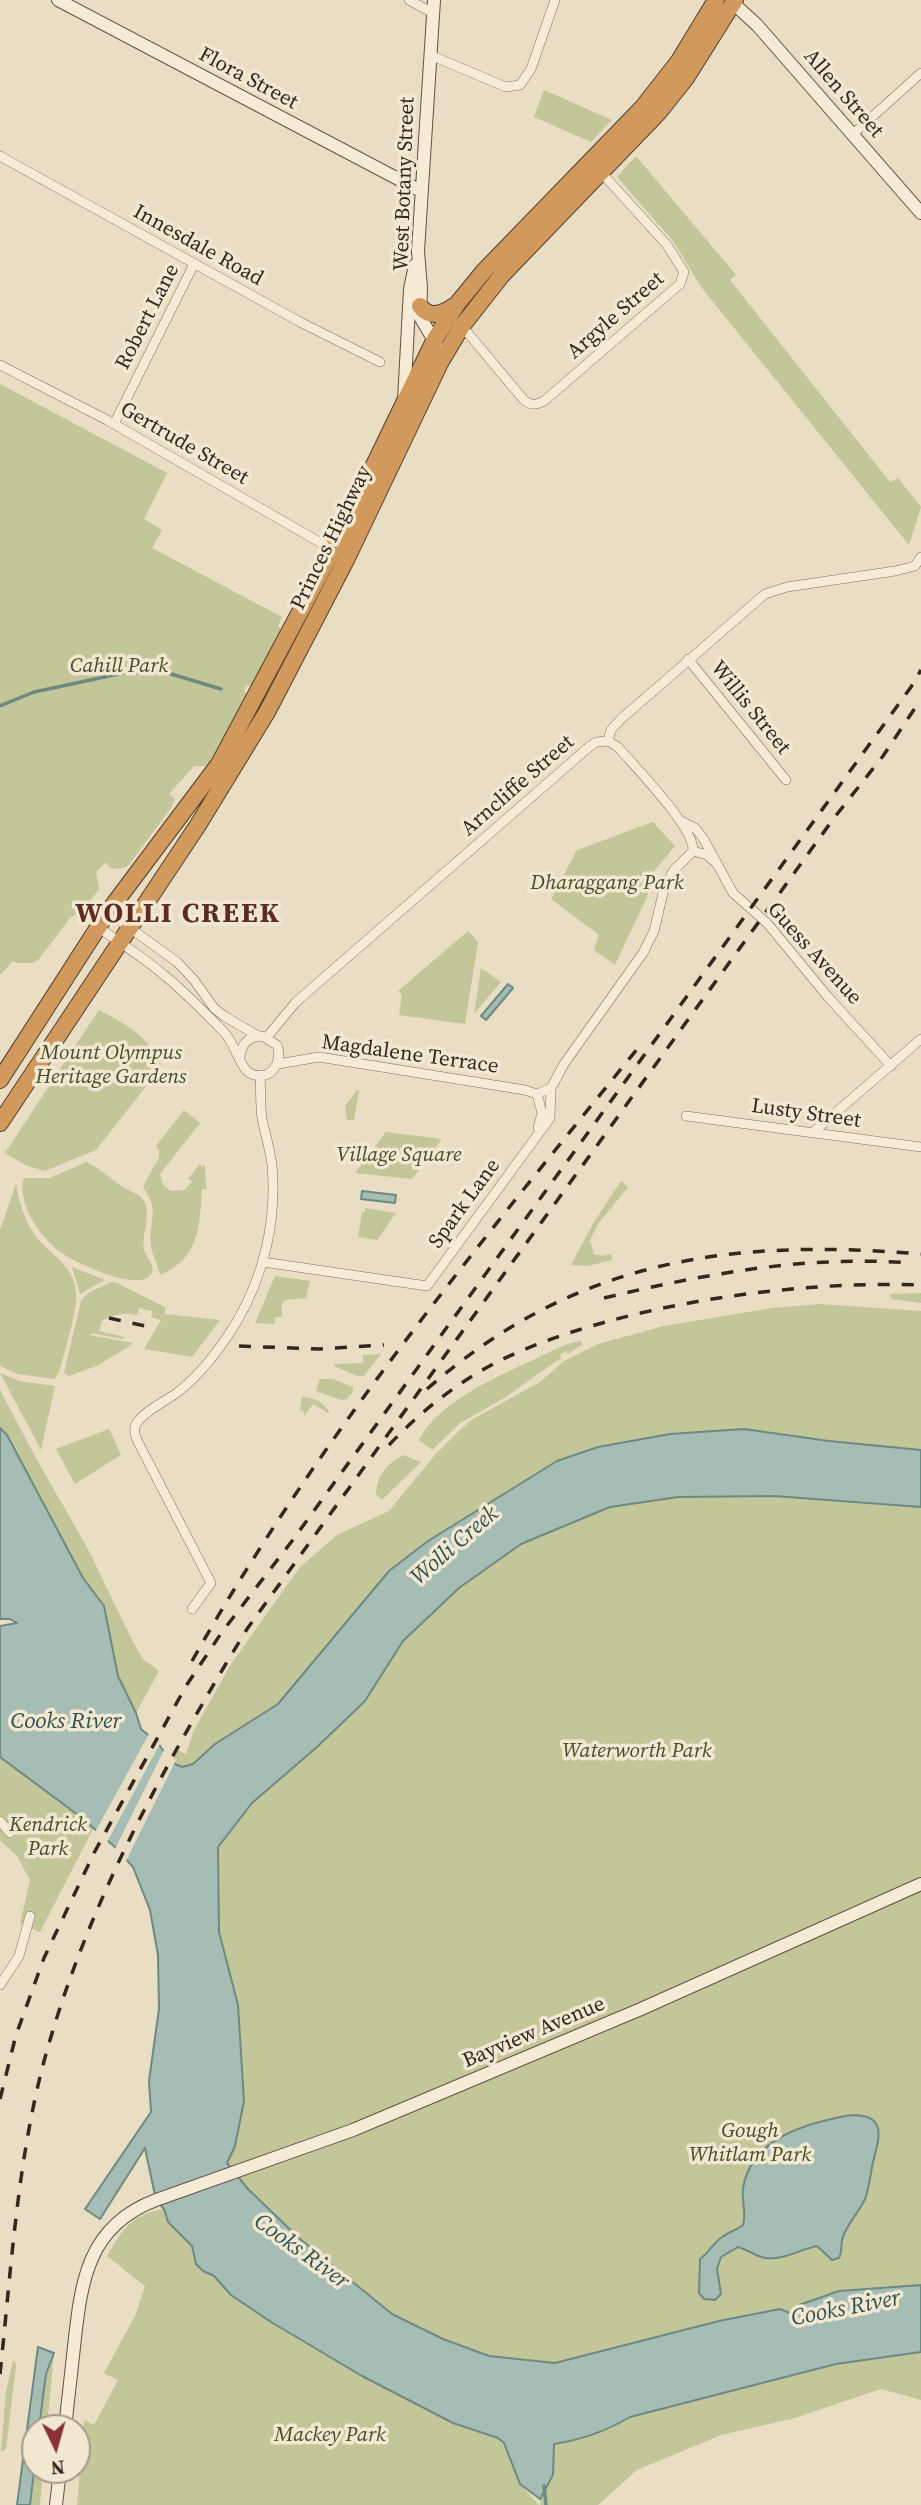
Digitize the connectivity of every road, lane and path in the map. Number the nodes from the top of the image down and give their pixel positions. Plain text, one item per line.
1 (58, 0) edge
2 (409, 0) edge
3 (555, 0) edge
4 (716, 0) edge
5 (734, 2) edge
6 (434, 7) edge
7 (430, 55) junction
8 (921, 73) edge
9 (853, 134) junction
10 (0, 156) edge
11 (596, 167) junction
12 (421, 191) junction
13 (921, 213) edge
14 (418, 251) junction
15 (194, 264) junction
16 (457, 304) junction
17 (420, 306) junction
18 (462, 326) junction
19 (435, 339) junction
20 (380, 362) dead end
21 (440, 363) junction
22 (0, 365) edge
23 (404, 400) junction
24 (114, 424) junction
25 (340, 554) junction
26 (921, 557) edge
27 (688, 659) junction
28 (608, 741) junction
29 (786, 780) dead end
30 (681, 821) junction
31 (693, 851) junction
32 (716, 863) junction
33 (108, 912) junction
34 (98, 926) junction
35 (130, 929) junction
36 (120, 943) junction
37 (263, 1036) junction
38 (921, 1039) edge
39 (240, 1056) junction
40 (278, 1064) junction
41 (891, 1066) junction
42 (260, 1075) junction
43 (0, 1080) edge
44 (551, 1088) junction
45 (537, 1094) junction
46 (686, 1116) dead end
47 (0, 1123) edge
48 (812, 1133) junction
49 (531, 1143) junction
50 (921, 1147) edge
51 (263, 1262) junction
52 (192, 1609) dead end
53 (0, 1821) edge
54 (10, 1833) dead end
55 (921, 1884) edge
56 (30, 1916) dead end
57 (0, 1985) edge
58 (67, 2414) edge
59 (58, 2484) edge
60 (56, 2505) edge

1 - 12 main road, Flora Street
2 - 6 street
3 - 7 street
4 - 11 highway, Princes Highway
5 - 9 main road, Allen Street
5 - 11 highway, Princes Highway
6 - 7 main road, West Botany Street
7 - 12 main road, West Botany Street
8 - 9 street
9 - 13 main road, Allen Street
10 - 15 street, Innesdale Road
11 - 16 highway, Princes Highway
11 - 18 highway, Princes Highway
11 - 18 street, Argyle Street
12 - 14 main road, West Botany Street
14 - 17 main road, West Botany Street
14 - 23 main road
15 - 20 street, Innesdale Road
15 - 24 street, Robert Lane
16 - 17 highway
16 - 19 highway, Princes Highway
17 - 19 main road, West Botany Street
18 - 21 highway, Princes Highway
19 - 21 main road, West Botany Street
19 - 23 highway, Princes Highway
21 - 25 highway, Princes Highway
22 - 24 street, Gertrude Street
23 - 25 highway, Princes Highway
24 - 25 street, Gertrude Street
25 - 33 highway, Princes Highway
25 - 35 highway, Princes Highway
26 - 27 street, Arncliffe Street
27 - 28 street, Arncliffe Street
27 - 29 street, Willis Street
28 - 30 street, Guess Avenue
28 - 37 street, Arncliffe Street
30 - 31 street, Guess Avenue
30 - 32 street, Guess Avenue
31 - 32 street
31 - 44 street
32 - 41 street, Guess Avenue
33 - 34 highway, Princes Highway
33 - 35 street
34 - 36 street
34 - 43 highway, Princes Highway
35 - 36 highway, Princes Highway
35 - 37 street
36 - 39 street
36 - 47 highway, Princes Highway
37 - 39 street
37 - 40 street
38 - 41 street
39 - 42 street
40 - 42 street
40 - 45 street, Magdalene Terrace
41 - 48 street
42 - 51 street
44 - 45 street
44 - 49 street, Spark Lane
45 - 49 street, Spark Lane
46 - 48 street, Lusty Street
48 - 50 street, Lusty Street
49 - 51 street, Spark Lane
51 - 52 street
53 - 54 street
55 - 58 main road, Bayview Avenue
56 - 57 street
59 - 60 main road

